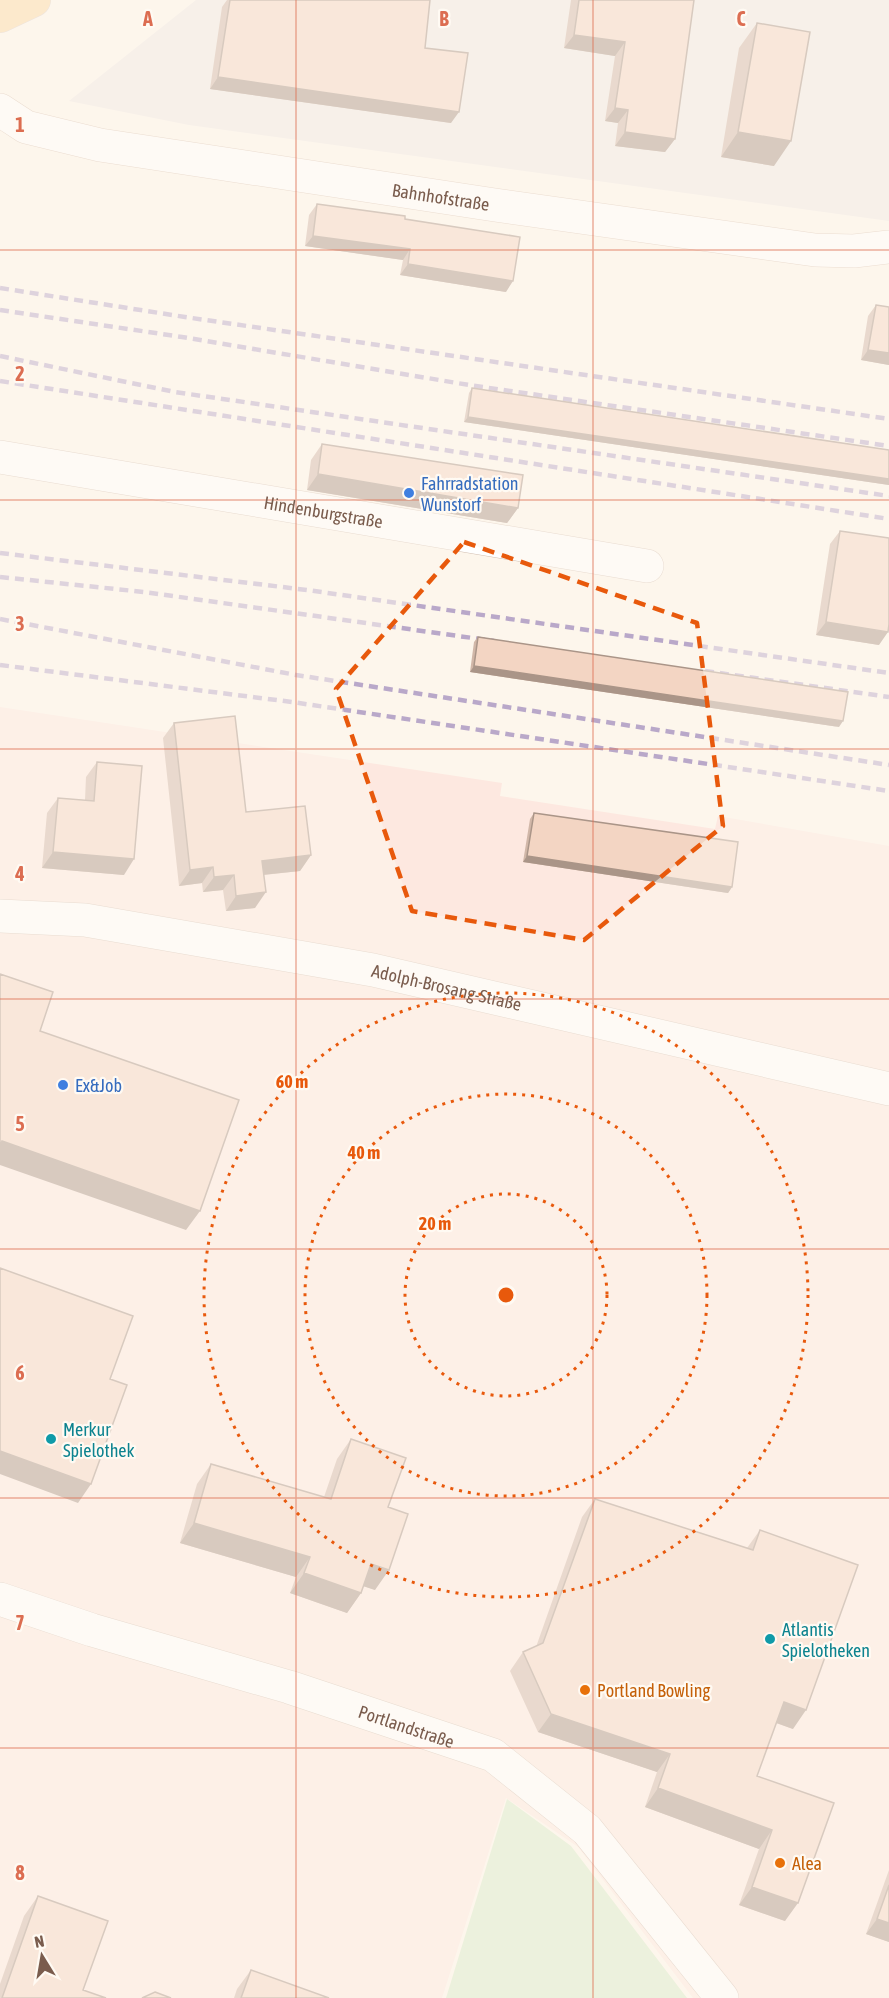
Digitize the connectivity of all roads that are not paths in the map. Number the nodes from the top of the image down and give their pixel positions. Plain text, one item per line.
1 (34, 0) edge
2 (0, 16) edge
3 (0, 110) edge
4 (889, 247) edge
5 (0, 457) edge
6 (647, 566) dead end
7 (0, 916) edge
8 (889, 1089) edge
9 (0, 1599) edge
10 (722, 1998) edge

1 - 2 main road
3 - 4 street, Bahnhofstraße
5 - 6 street, Hindenburgstraße
7 - 8 street, Adolph-Brosang-Straße
9 - 10 street, Portlandstraße

